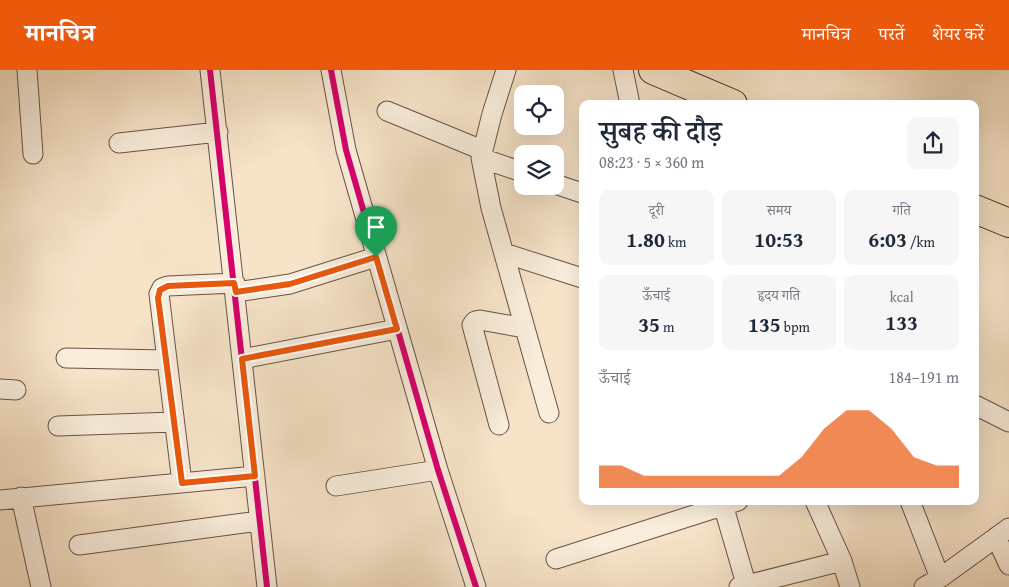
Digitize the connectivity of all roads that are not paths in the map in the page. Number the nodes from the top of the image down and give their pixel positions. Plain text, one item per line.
1 (27, 70) edge
2 (210, 70) edge
3 (331, 70) edge
4 (506, 70) edge
5 (623, 70) edge
6 (653, 70) edge
7 (629, 100) edge
8 (724, 100) edge
9 (387, 111) dead end
10 (218, 132) junction
11 (119, 142) dead end
12 (33, 154) dead end
13 (482, 154) junction
14 (514, 168) edge
15 (564, 187) edge
16 (579, 192) edge
17 (979, 211) edge
18 (1009, 223) edge
19 (504, 253) junction
20 (376, 257) junction
21 (579, 277) edge
22 (235, 287) junction
23 (525, 328) junction
24 (397, 329) junction
25 (66, 358) dead end
26 (242, 359) junction
27 (166, 360) junction
28 (979, 407) edge
29 (549, 412) dead end
30 (174, 422) junction
31 (1009, 422) edge
32 (499, 425) dead end
33 (58, 426) dead end
34 (438, 470) junction
35 (255, 476) junction
36 (182, 483) junction
37 (336, 486) dead end
38 (21, 497) junction
39 (0, 500) edge
40 (722, 505) edge
41 (728, 505) edge
42 (817, 505) edge
43 (911, 505) edge
44 (260, 521) junction
45 (1003, 532) edge
46 (79, 544) dead end
47 (556, 558) dead end
48 (842, 561) junction
49 (1009, 565) edge
50 (932, 583) edge
51 (41, 587) edge
52 (267, 587) edge
53 (476, 587) edge
54 (744, 587) edge
55 (850, 587) edge

1 - 12 street
2 - 10 street
3 - 20 street
4 - 13 street
5 - 7 street
6 - 8 main road
9 - 13 street
10 - 11 street
10 - 22 street
13 - 14 street
13 - 19 street
15 - 16 street
17 - 18 main road
19 - 21 street
19 - 23 street
20 - 22 street
20 - 24 street
22 - 26 street
22 - 27 street
23 - 29 street
23 - 32 street
24 - 26 street
24 - 34 street
25 - 27 street
26 - 35 street
27 - 30 street
28 - 31 street
30 - 33 street
30 - 36 street
34 - 37 street
34 - 53 street
35 - 36 street
35 - 44 street
36 - 38 street
38 - 39 street
38 - 51 street
40 - 47 street
41 - 54 street
42 - 48 street
43 - 50 street
44 - 46 street
44 - 52 street
45 - 49 street
45 - 50 street
48 - 54 street
48 - 55 street

